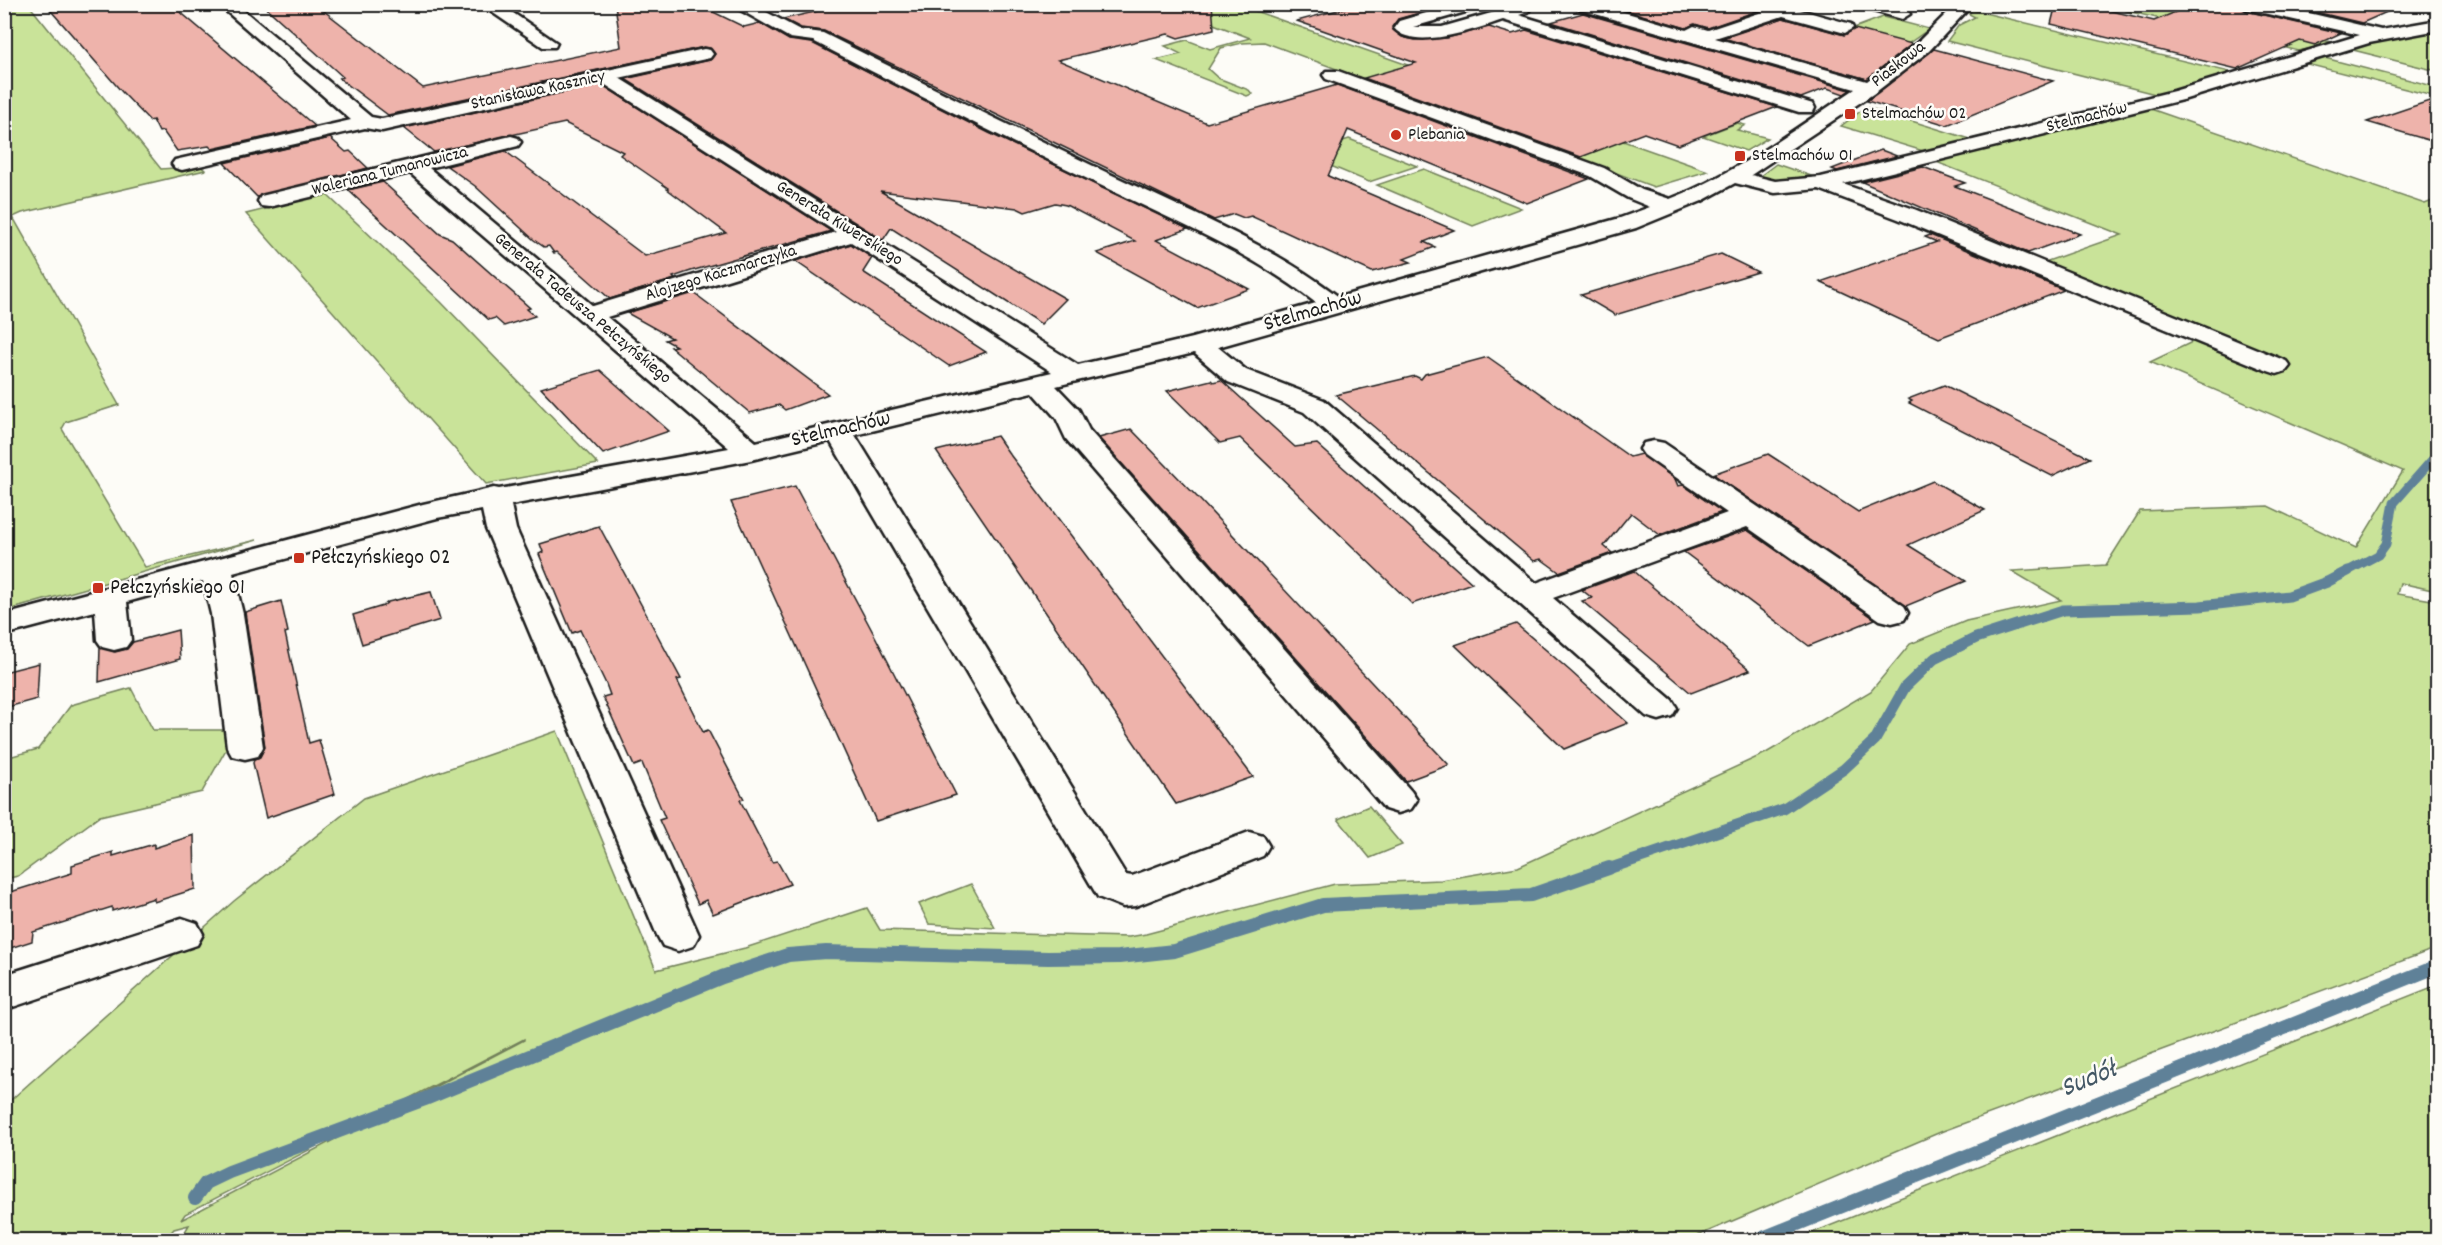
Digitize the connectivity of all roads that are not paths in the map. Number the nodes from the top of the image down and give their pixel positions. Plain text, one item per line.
1 (226, 4) edge
2 (488, 4) edge
3 (738, 4) edge
4 (1441, 4) edge
5 (1477, 4) edge
6 (1538, 4) edge
7 (1577, 4) edge
8 (1603, 4) edge
9 (1758, 4) edge
10 (1865, 4) edge
11 (1965, 4) edge
12 (2246, 4) edge
13 (2319, 4) edge
14 (1458, 10) junction
15 (1783, 11) junction
16 (1902, 14) dead end
17 (1502, 15) junction
18 (2433, 27) edge
19 (1845, 28) dead end
20 (2380, 34) junction
21 (1708, 35) junction
22 (549, 43) dead end
23 (704, 54) dead end
24 (1332, 75) dead end
25 (604, 76) junction
26 (1849, 76) dead end
27 (1870, 88) junction
28 (1806, 108) dead end
29 (368, 124) junction
30 (511, 142) dead end
31 (182, 164) dead end
32 (414, 166) junction
33 (1734, 177) junction
34 (1821, 183) junction
35 (270, 201) dead end
36 (1671, 207) junction
37 (854, 234) junction
38 (1335, 306) junction
39 (589, 315) junction
40 (1199, 344) junction
41 (2277, 366) dead end
42 (1074, 374) junction
43 (1039, 383) junction
44 (838, 431) junction
45 (1654, 449) dead end
46 (751, 452) junction
47 (494, 497) junction
48 (1750, 515) junction
49 (216, 567) junction
50 (1532, 595) junction
51 (110, 596) junction
52 (1892, 613) dead end
53 (4, 625) edge
54 (114, 640) dead end
55 (1659, 708) dead end
56 (245, 747) dead end
57 (1398, 800) dead end
58 (1249, 846) dead end
59 (182, 934) dead end
60 (678, 935) dead end
61 (4, 993) edge

1 - 29 street
2 - 22 street
3 - 38 street
4 - 14 street
5 - 14 street
6 - 17 street
7 - 27 street
8 - 21 street
9 - 15 street
10 - 16 street
11 - 27 street, Piaskowa
12 - 20 street
13 - 18 street
14 - 17 street
15 - 19 street
15 - 21 street
17 - 28 street
18 - 20 street, Stelmachów
20 - 34 street, Stelmachów
21 - 26 street
23 - 25 street, Stanisława Kasznicy
24 - 36 street
25 - 29 street, Stanisława Kasznicy
25 - 37 street, Generała Kiwerskiego
27 - 33 street, Piaskowa
29 - 31 street, Stanisława Kasznicy
30 - 32 street, Waleriana Tumanowicza
32 - 35 street, Waleriana Tumanowicza
32 - 39 street, Generała Tadeusza Pełczyńskiego
33 - 34 street, Stelmachów
33 - 36 street, Piaskowa
34 - 41 street
36 - 38 street, Stelmachów
37 - 39 street, Alojzego Kaczmarczyka
37 - 42 street, Generała Kiwerskiego
38 - 40 street, Stelmachów
39 - 46 street, Generała Tadeusza Pełczyńskiego
40 - 42 street, Stelmachów
40 - 50 street
42 - 43 street, Stelmachów
43 - 44 street, Stelmachów
43 - 57 street
44 - 46 street, Stelmachów
44 - 58 street
45 - 48 street
46 - 47 street, Stelmachów
47 - 49 street, Stelmachów
47 - 60 street
48 - 50 street
48 - 52 street
49 - 51 street, Stelmachów
49 - 56 street
50 - 55 street
51 - 53 street, Stelmachów
51 - 54 street
59 - 61 street

